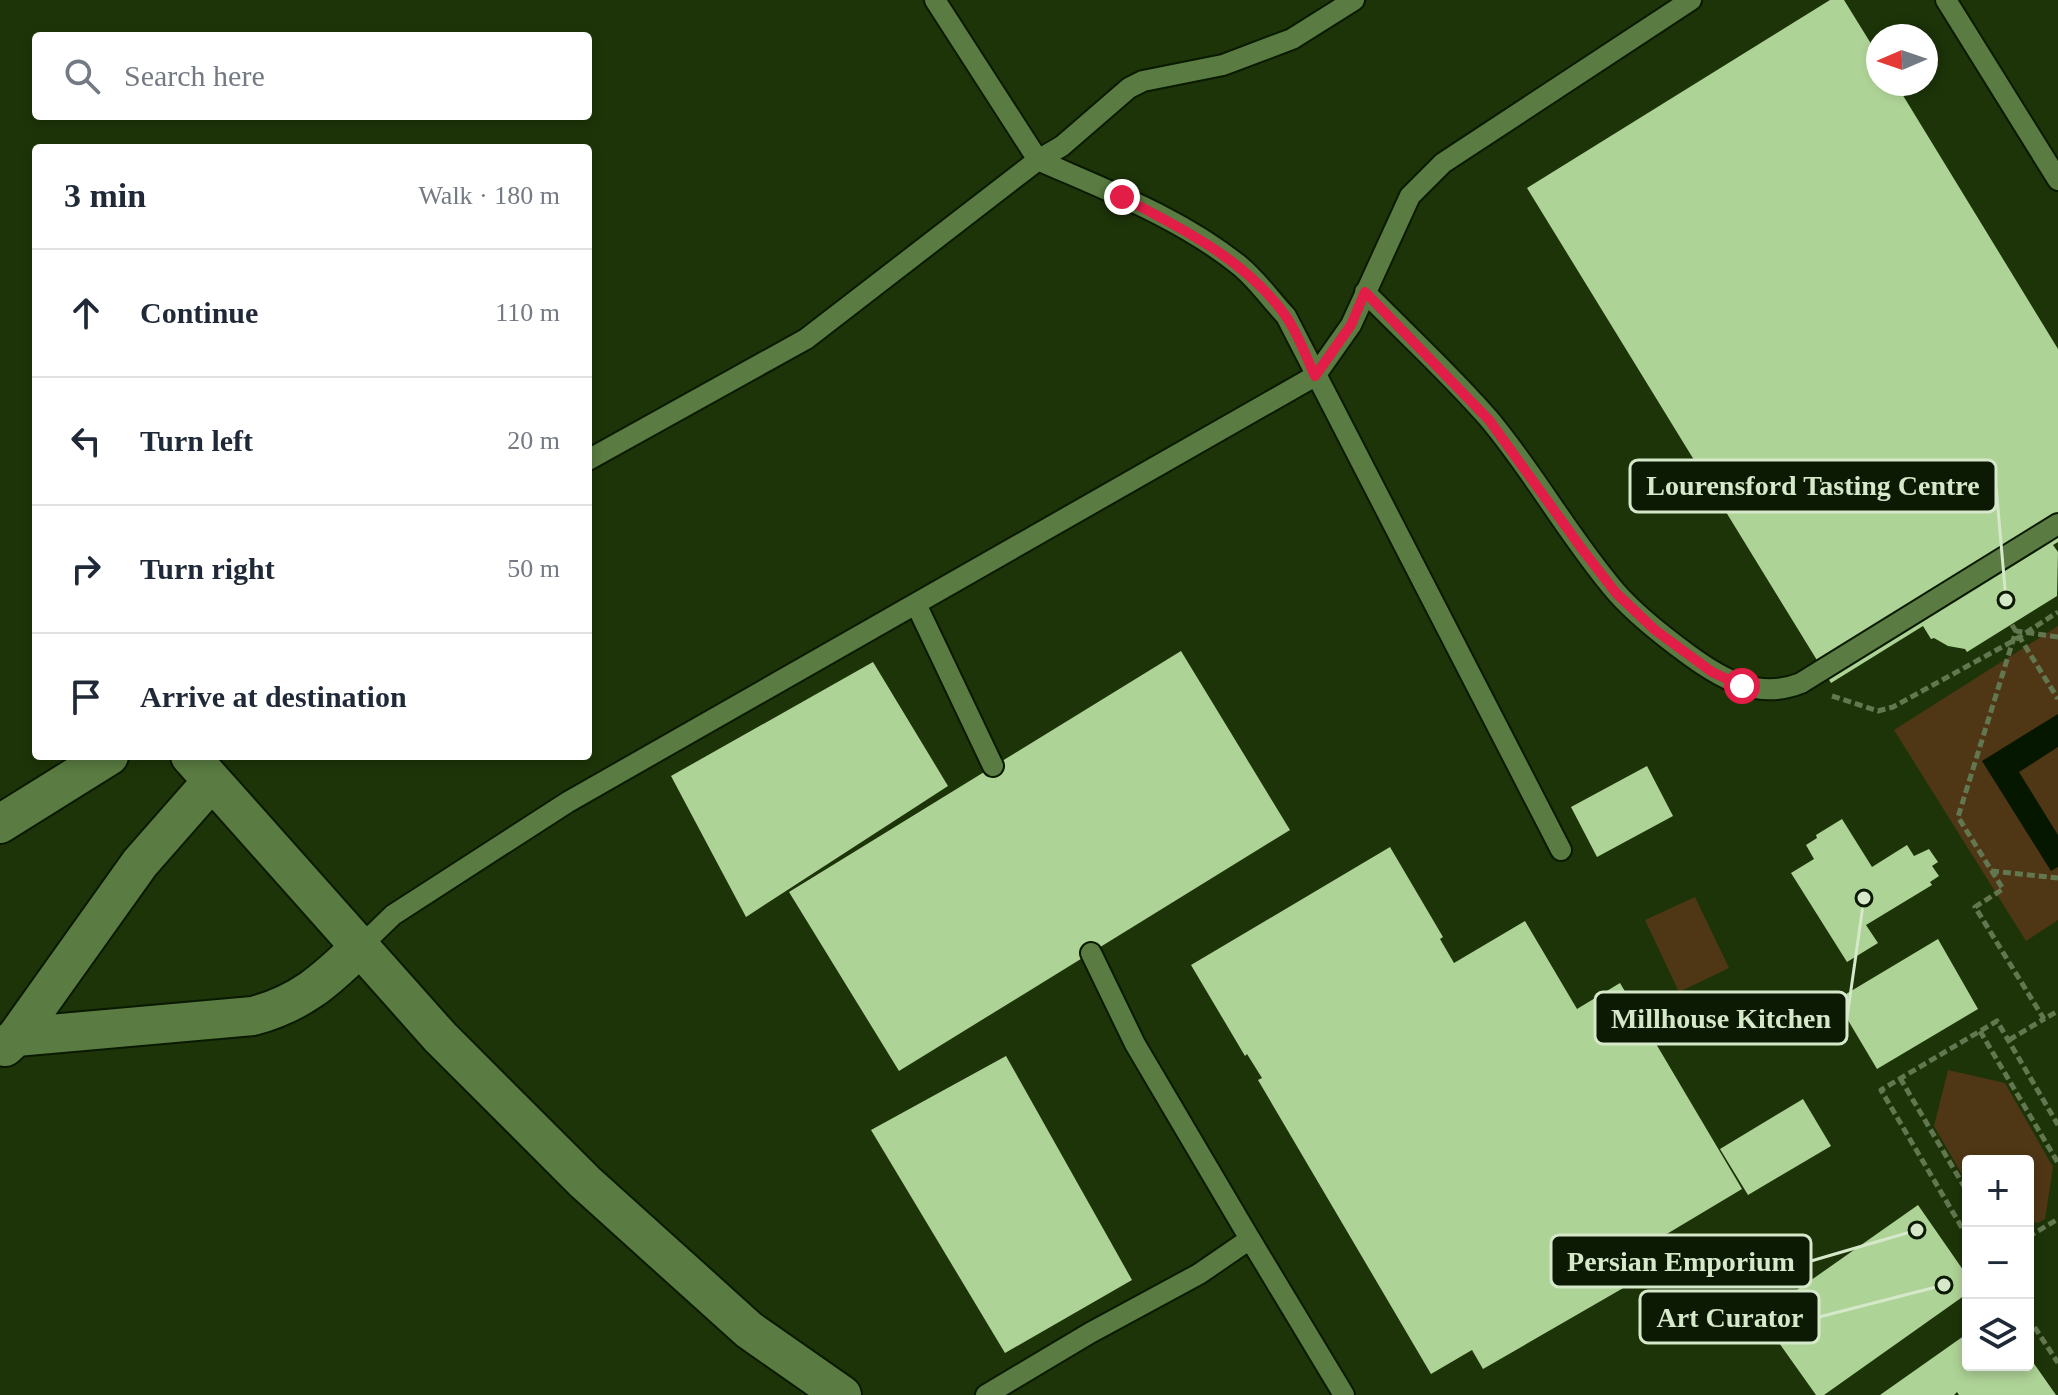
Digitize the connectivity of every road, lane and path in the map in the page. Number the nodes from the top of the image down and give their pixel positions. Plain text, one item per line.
1 (935, 0) edge
2 (1354, 0) edge
3 (1691, 0) edge
4 (1946, 0) edge
5 (1038, 160) junction
6 (2058, 180) edge
7 (1365, 292) junction
8 (1315, 376) junction
9 (592, 458) edge
10 (2058, 524) edge
11 (916, 604) junction
12 (2058, 612) edge
13 (2025, 632) junction
14 (2015, 633) junction
15 (2058, 637) edge
16 (1796, 685) junction
17 (2058, 699) edge
18 (103, 760) edge
19 (993, 766) dead end
20 (201, 768) edge
21 (0, 824) edge
22 (1561, 850) dead end
23 (1991, 871) junction
24 (2058, 878) edge
25 (359, 948) junction
26 (1091, 953) dead end
27 (2058, 1010) edge
28 (2044, 1019) junction
29 (1980, 1031) junction
30 (2009, 1040) junction
31 (8, 1044) edge
32 (1900, 1078) junction
33 (2058, 1125) edge
34 (2058, 1163) edge
35 (1962, 1183) edge
36 (2058, 1219) edge
37 (1962, 1228) edge
38 (2034, 1233) edge
39 (1250, 1239) junction
40 (2034, 1326) edge
41 (2058, 1363) edge
42 (842, 1395) edge
43 (986, 1395) edge
44 (1344, 1395) edge

1 - 5 lane
2 - 5 lane
3 - 7 lane
4 - 6 lane
5 - 8 lane
5 - 9 lane
7 - 8 lane
7 - 16 lane
8 - 11 lane
8 - 22 lane
10 - 16 lane
11 - 19 lane
11 - 25 lane
12 - 13 path
13 - 14 path
13 - 15 path
14 - 16 path
14 - 17 path
14 - 23 path
18 - 21 street
20 - 25 street
20 - 31 street
23 - 24 path
23 - 28 path
25 - 31 street
25 - 42 street
26 - 39 lane
27 - 28 path
28 - 30 path
29 - 30 path
29 - 32 path
29 - 34 path
30 - 33 path
32 - 35 path
32 - 37 path
36 - 38 path
39 - 43 lane
39 - 44 lane
40 - 41 path

